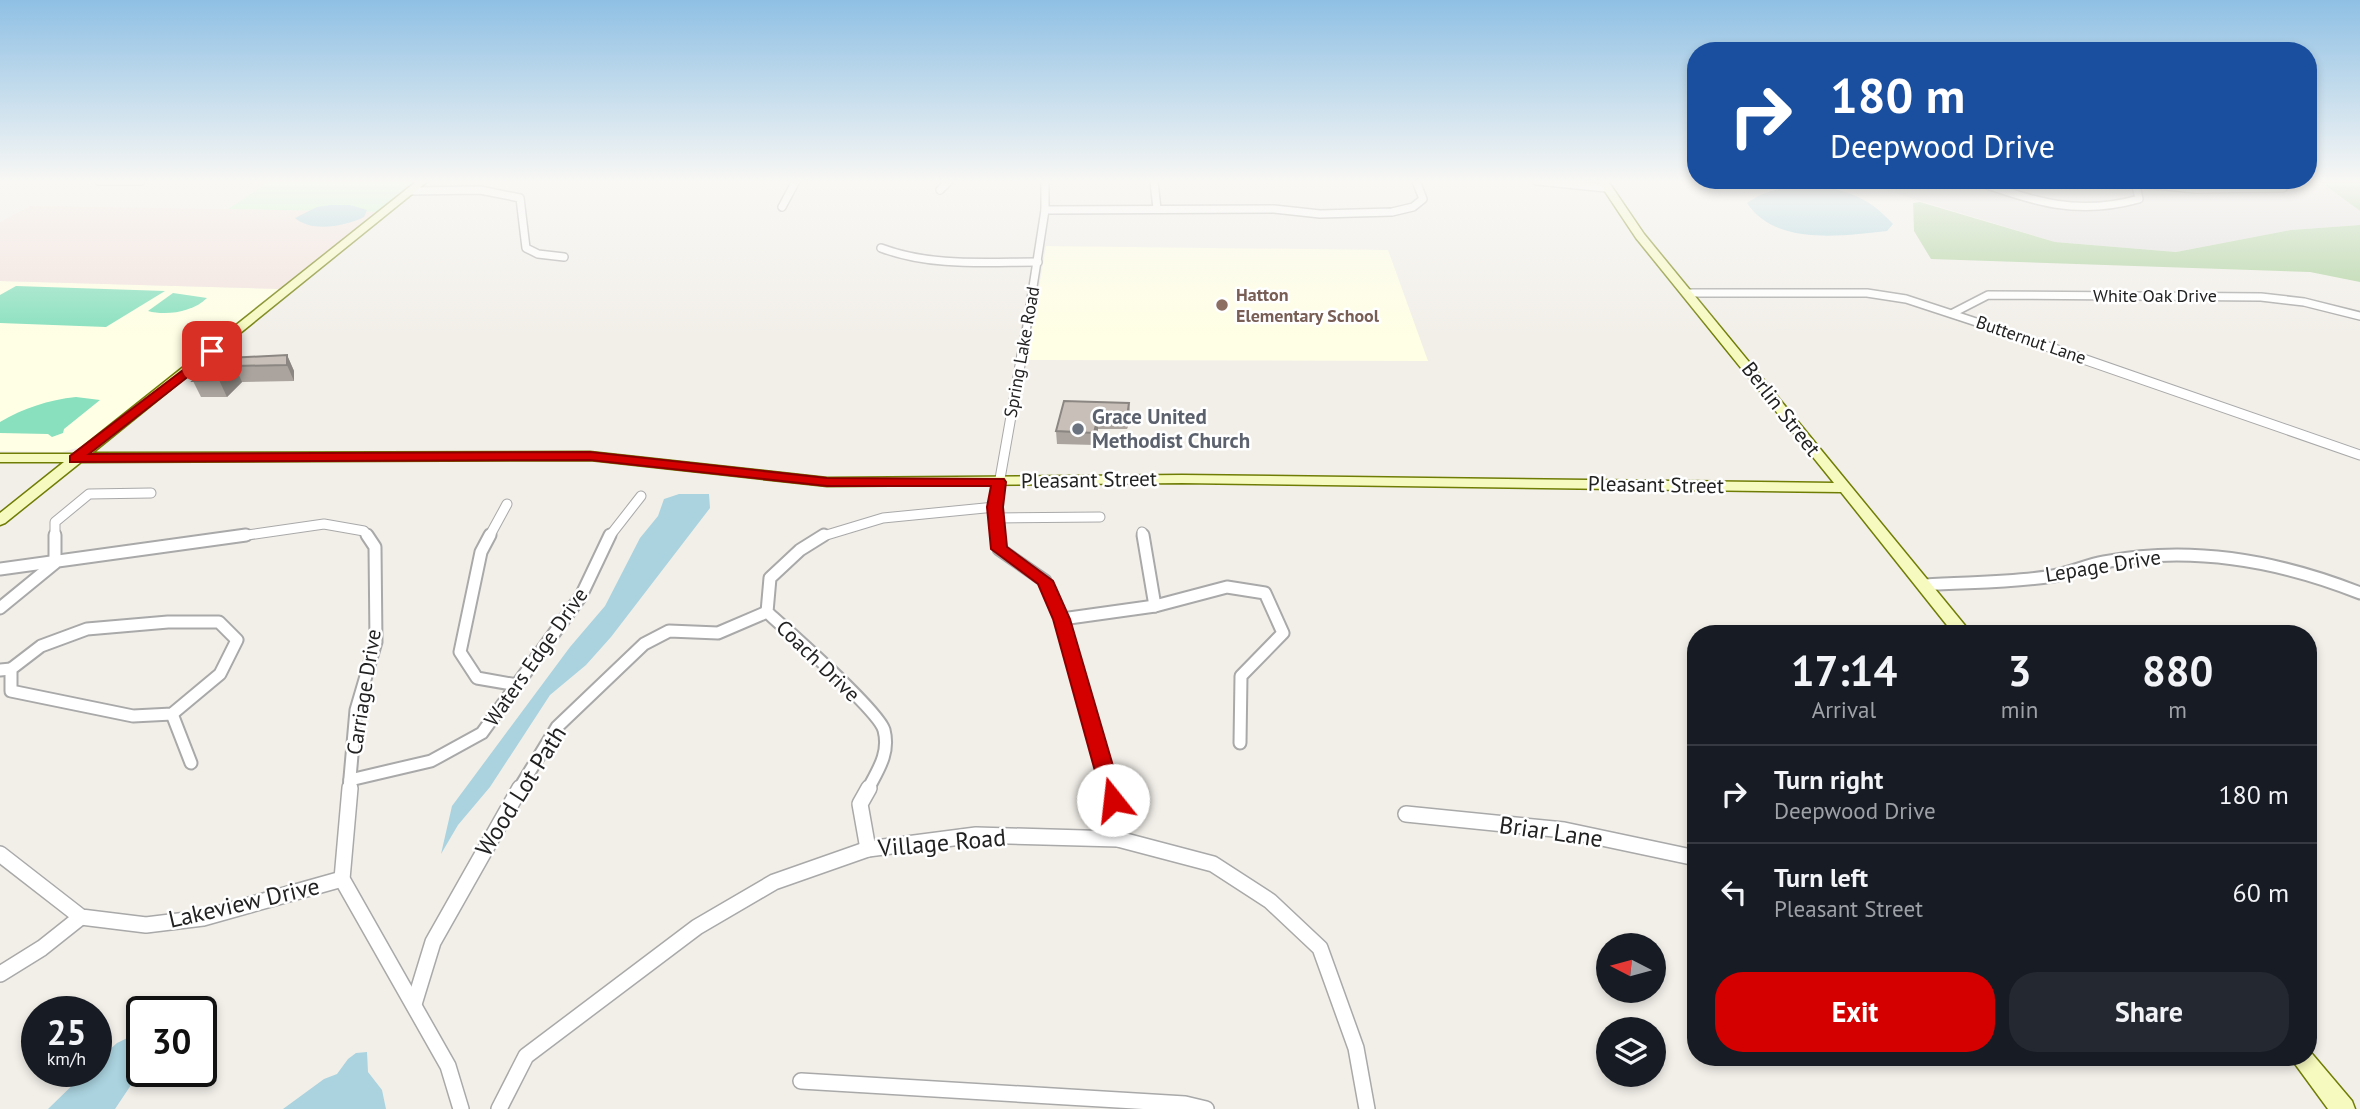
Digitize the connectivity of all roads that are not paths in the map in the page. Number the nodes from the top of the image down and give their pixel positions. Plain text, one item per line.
1 (359, 233) edge
2 (524, 233) edge
3 (1042, 233) edge
4 (1638, 233) edge
5 (881, 247) dead end
6 (564, 257) dead end
7 (1038, 262) junction
8 (1689, 293) junction
9 (1952, 313) junction
10 (2360, 316) edge
11 (2360, 455) edge
12 (0, 458) edge
13 (75, 459) junction
14 (999, 482) junction
15 (1843, 488) junction
16 (151, 493) dead end
17 (641, 496) dead end
18 (508, 504) dead end
19 (996, 512) junction
20 (1100, 517) dead end
21 (0, 520) edge
22 (1142, 532) dead end
23 (55, 563) junction
24 (0, 569) edge
25 (1925, 585) junction
26 (2360, 593) edge
27 (1155, 606) junction
28 (0, 608) edge
29 (767, 612) junction
30 (1062, 619) junction
31 (1957, 625) edge
32 (5, 670) edge
33 (517, 685) junction
34 (172, 713) junction
35 (1240, 743) dead end
36 (191, 763) dead end
37 (350, 780) junction
38 (1406, 814) dead end
39 (1118, 839) junction
40 (868, 849) junction
41 (0, 854) edge
42 (1687, 857) edge
43 (342, 879) junction
44 (81, 917) junction
45 (0, 974) edge
46 (414, 1004) junction
47 (2309, 1066) edge
48 (801, 1081) dead end
49 (461, 1109) edge
50 (499, 1109) edge
51 (1206, 1109) edge
52 (1367, 1109) edge
53 (2343, 1109) edge

1 - 13 street
2 - 6 street
3 - 7 street, Spring Lake Road
4 - 8 street, Berlin Street
5 - 7 street
7 - 14 street, Spring Lake Road
8 - 9 street, Butternut Lane
8 - 15 street, Berlin Street
9 - 10 street, White Oak Drive
9 - 11 street, Butternut Lane
12 - 13 street, Pleasant Street
13 - 14 street, Pleasant Street
13 - 21 street
14 - 15 street, Pleasant Street
14 - 19 street, Spring Lake Road
15 - 25 street, Berlin Street
16 - 23 street
17 - 33 street, Waters Edge Drive
18 - 33 street
19 - 20 street, Coach Drive
19 - 29 street, Coach Drive
19 - 30 street, Spring Lake Road
22 - 27 street
23 - 24 street, Carriage Drive
23 - 28 street
23 - 37 street, Carriage Drive
25 - 26 street, Lepage Drive
25 - 31 street, Berlin Street
27 - 30 street
27 - 35 street
29 - 40 street, Coach Drive
29 - 46 street, Wood Lot Path
30 - 39 street
32 - 34 street
32 - 34 street
33 - 37 street, Waters Edge Drive
34 - 36 street
37 - 43 street, Carriage Drive
38 - 42 street, Briar Lane
39 - 40 street, Village Road
39 - 52 street, Village Road
40 - 50 street, Village Road
41 - 44 street
43 - 44 street, Lakeview Drive
43 - 46 street
44 - 45 street
46 - 49 street
47 - 53 street
48 - 51 street

